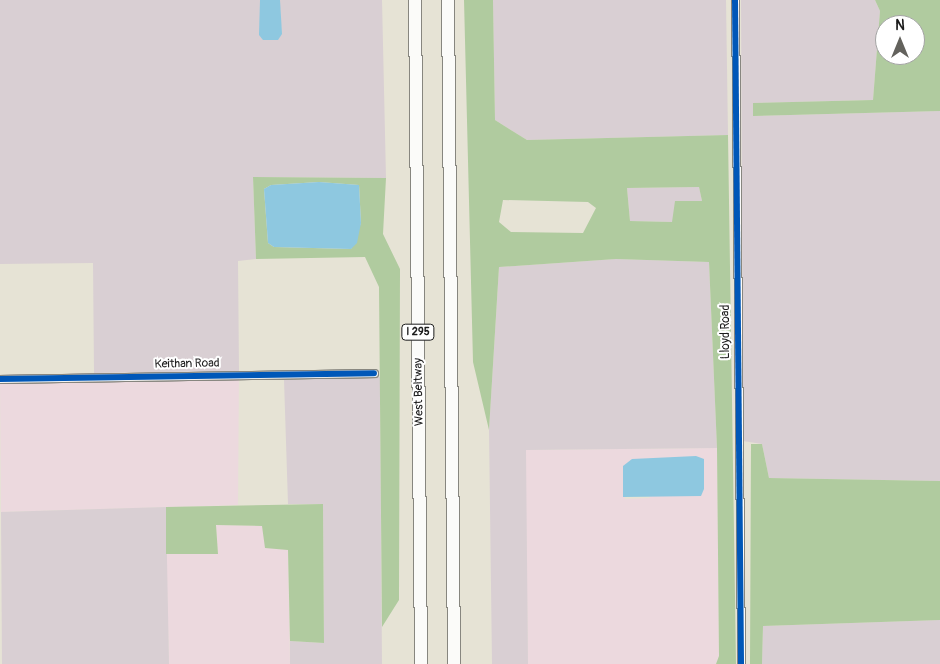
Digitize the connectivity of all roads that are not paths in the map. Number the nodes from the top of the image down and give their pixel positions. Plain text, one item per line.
1 (415, 0) edge
2 (448, 0) edge
3 (735, 0) edge
4 (374, 373) dead end
5 (0, 379) edge
6 (421, 664) edge
7 (454, 664) edge
8 (741, 664) edge

1 - 6 highway, West Beltway / I 295
2 - 7 highway, I 295
3 - 8 street, Lloyd Road
4 - 5 street, Keithan Road

